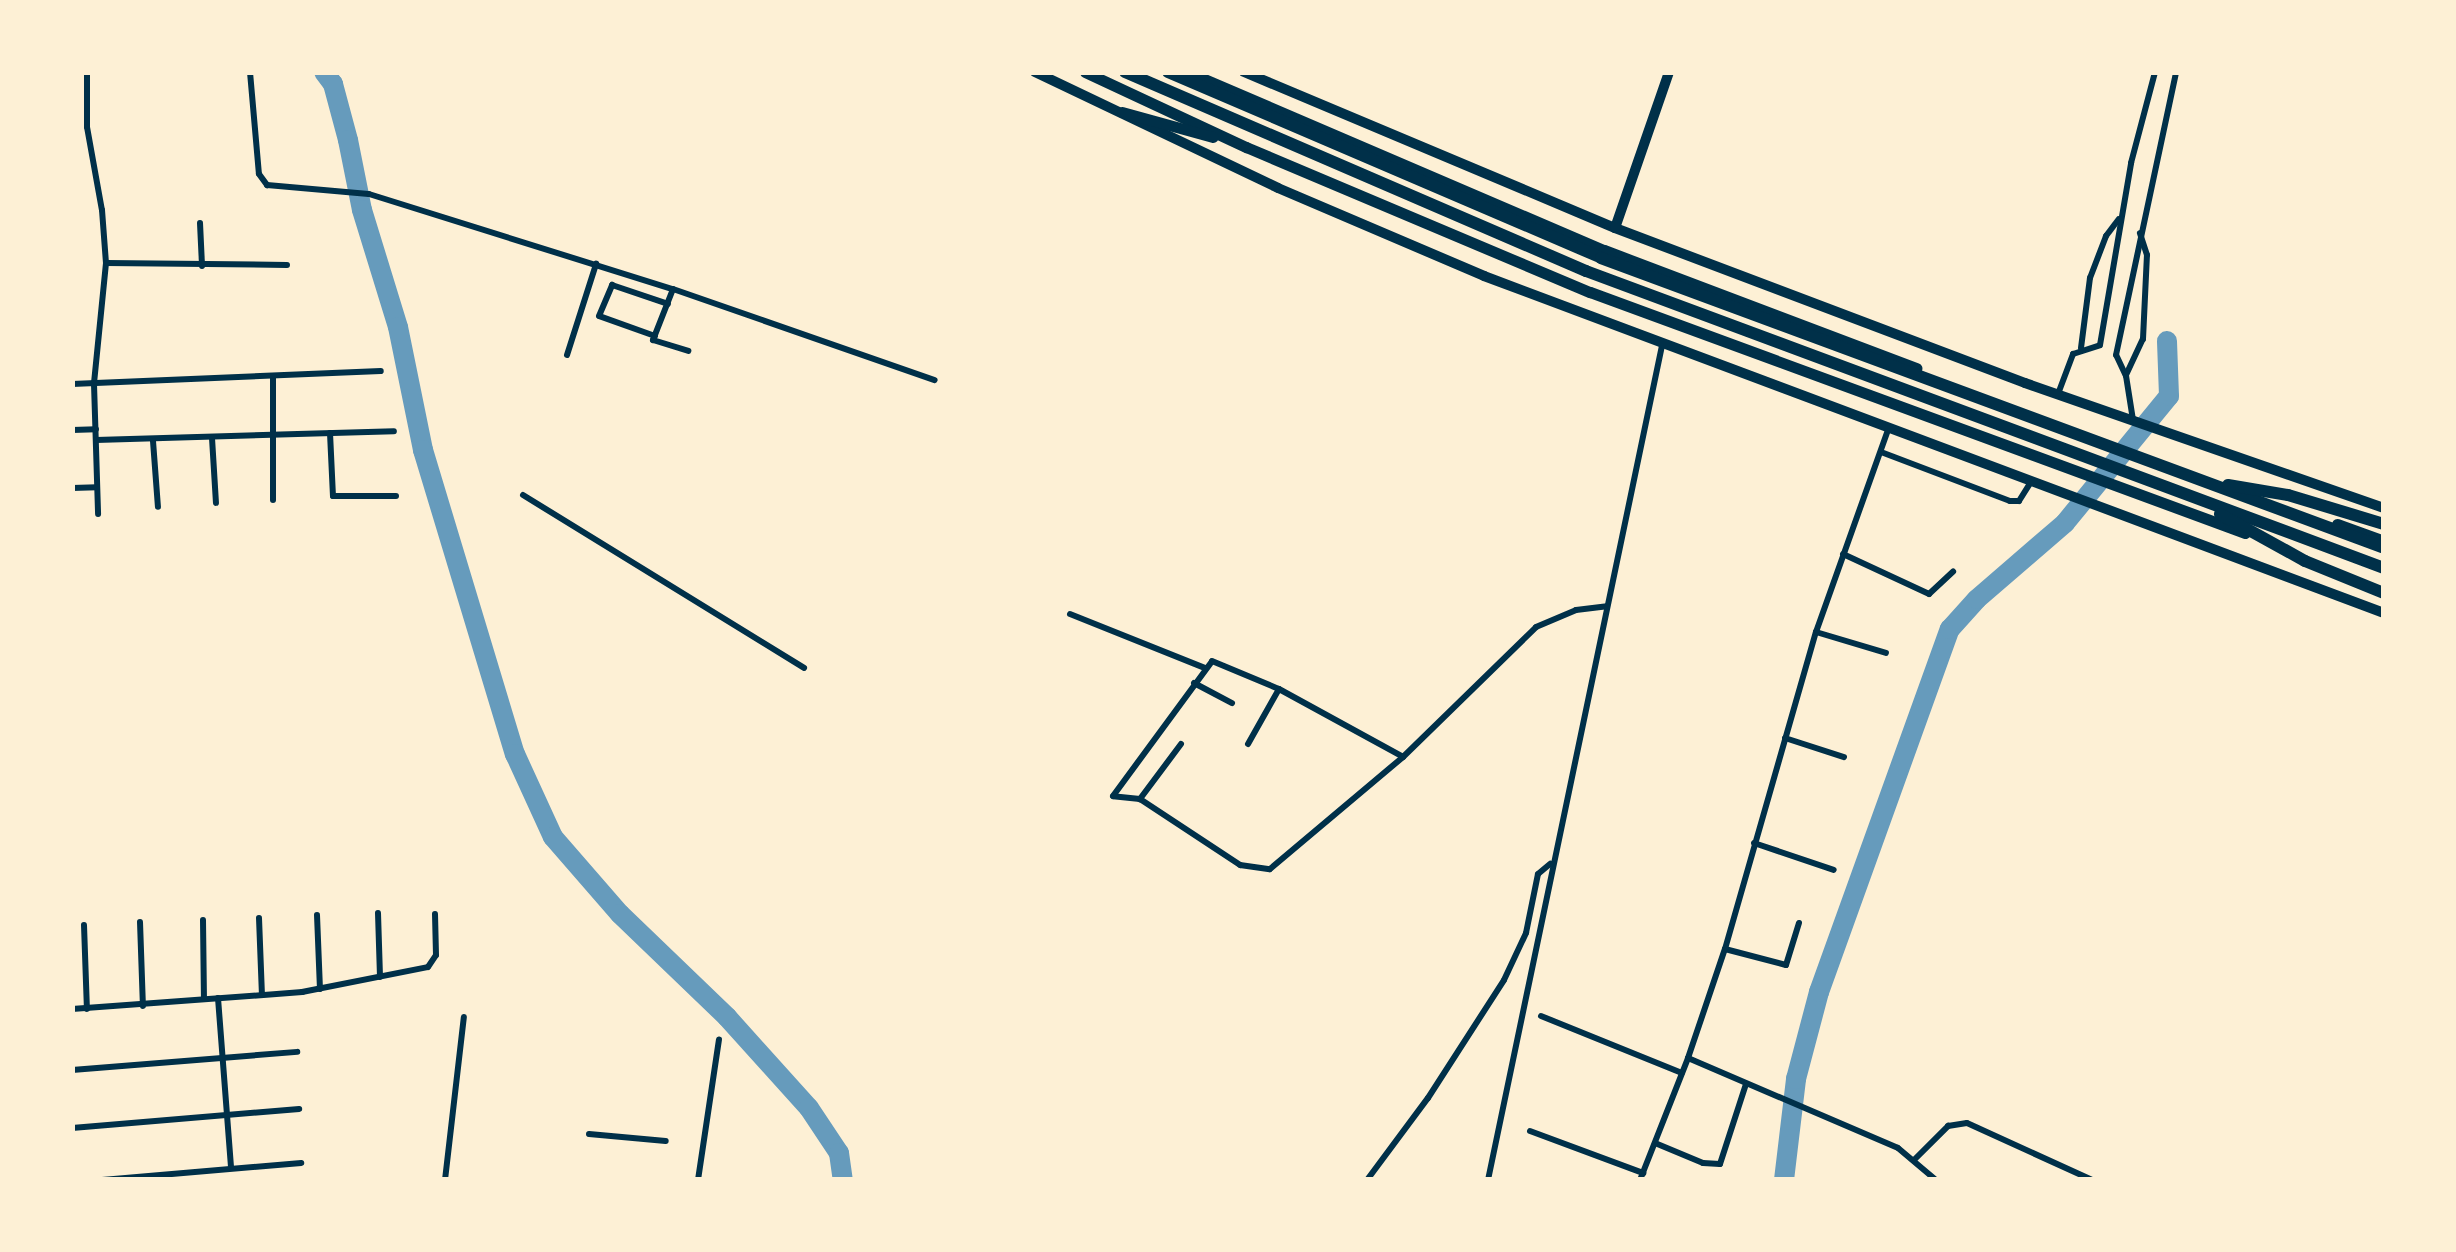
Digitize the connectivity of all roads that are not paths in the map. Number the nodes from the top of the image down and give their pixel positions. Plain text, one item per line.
1 (87, 72) edge
2 (250, 72) edge
3 (1036, 72) edge
4 (1085, 72) edge
5 (1125, 72) edge
6 (1168, 72) edge
7 (1188, 72) edge
8 (1244, 72) edge
9 (1669, 72) edge
10 (2155, 72) edge
11 (2176, 72) edge
12 (1122, 112) junction
13 (1246, 146) junction
14 (2120, 218) junction
15 (200, 223) dead end
16 (1614, 228) junction
17 (2140, 232) junction
18 (106, 263) junction
19 (596, 264) junction
20 (288, 265) dead end
21 (202, 267) junction
22 (674, 289) junction
23 (668, 304) junction
24 (655, 336) junction
25 (2100, 345) junction
26 (1662, 346) junction
27 (2081, 350) junction
28 (688, 352) dead end
29 (567, 355) dead end
30 (2116, 355) junction
31 (380, 370) dead end
32 (274, 376) junction
33 (2126, 376) junction
34 (934, 380) dead end
35 (72, 384) edge
36 (94, 384) junction
37 (2058, 395) junction
38 (2132, 420) junction
39 (96, 429) junction
40 (72, 430) edge
41 (394, 430) dead end
42 (1888, 430) junction
43 (330, 433) junction
44 (276, 436) junction
45 (212, 438) junction
46 (96, 440) junction
47 (153, 441) junction
48 (1881, 452) junction
49 (2201, 481) junction
50 (2031, 482) junction
51 (98, 487) junction
52 (72, 488) edge
53 (523, 495) dead end
54 (396, 496) dead end
55 (2194, 499) junction
56 (274, 500) dead end
57 (216, 503) dead end
58 (2370, 504) junction
59 (158, 507) dead end
60 (2384, 508) edge
61 (98, 514) dead end
62 (2384, 525) edge
63 (2384, 544) edge
64 (1842, 554) junction
65 (2384, 568) edge
66 (1953, 572) dead end
67 (2384, 591) edge
68 (1607, 606) junction
69 (2384, 613) edge
70 (1070, 614) dead end
71 (1816, 632) junction
72 (1886, 652) dead end
73 (804, 668) dead end
74 (1205, 668) junction
75 (1194, 683) junction
76 (1279, 689) junction
77 (1232, 702) dead end
78 (1785, 738) junction
79 (1181, 744) dead end
80 (1248, 744) dead end
81 (1844, 756) dead end
82 (1402, 757) junction
83 (1140, 799) junction
84 (1754, 842) junction
85 (1552, 864) junction
86 (1834, 870) dead end
87 (378, 913) dead end
88 (435, 914) dead end
89 (317, 915) dead end
90 (259, 918) dead end
91 (203, 920) dead end
92 (140, 922) dead end
93 (1799, 923) dead end
94 (84, 925) dead end
95 (1725, 949) junction
96 (380, 976) junction
97 (320, 989) junction
98 (262, 995) junction
99 (218, 998) junction
100 (204, 1000) junction
101 (143, 1006) junction
102 (72, 1009) edge
103 (87, 1009) junction
104 (1541, 1016) dead end
105 (464, 1017) dead end
106 (719, 1040) dead end
107 (297, 1052) dead end
108 (222, 1057) junction
109 (1688, 1058) junction
110 (72, 1070) edge
111 (1682, 1073) junction
112 (1746, 1083) junction
113 (299, 1109) dead end
114 (226, 1114) junction
115 (72, 1128) edge
116 (1530, 1131) dead end
117 (589, 1134) dead end
118 (666, 1142) dead end
119 (1655, 1143) junction
120 (1916, 1159) junction
121 (301, 1164) dead end
122 (231, 1168) junction
123 (1642, 1176) edge
124 (102, 1180) edge
125 (445, 1180) edge
126 (698, 1180) edge
127 (1367, 1180) edge
128 (1488, 1180) edge
129 (1936, 1180) edge
130 (2092, 1180) edge

1 - 18 street
2 - 19 street
3 - 12 main road
4 - 13 highway
5 - 55 highway
6 - 49 highway
7 - 63 highway
8 - 16 main road
9 - 16 main road
10 - 14 street
11 - 17 street
12 - 13 highway
12 - 26 main road
13 - 67 highway
14 - 25 street
14 - 27 street
15 - 21 street
16 - 37 main road
17 - 30 street
17 - 33 street
18 - 21 street
18 - 36 street
19 - 22 street
19 - 29 street
20 - 21 street
22 - 23 street
22 - 34 street
23 - 24 street
23 - 24 street
24 - 28 street
25 - 27 street
25 - 30 street
26 - 42 main road
26 - 68 street
27 - 37 street
30 - 33 street
31 - 32 street
32 - 36 street
32 - 44 street
33 - 38 street
35 - 36 street
36 - 39 street
37 - 38 main road
38 - 58 main road
39 - 40 street
39 - 46 street
41 - 43 street
42 - 48 street
42 - 50 main road
43 - 44 street
43 - 54 street
44 - 45 street
44 - 56 street
45 - 47 street
45 - 57 street
46 - 47 street
46 - 51 street
47 - 59 street
48 - 50 street
48 - 64 street
49 - 62 highway
49 - 63 highway
50 - 69 main road
51 - 52 street
51 - 61 street
53 - 73 street
55 - 65 highway
55 - 67 highway
58 - 60 main road
58 - 62 main road
64 - 66 street
64 - 71 street
68 - 82 street
68 - 85 street
70 - 74 street
71 - 72 street
71 - 78 street
74 - 75 street
74 - 76 street
75 - 77 street
75 - 83 street
76 - 80 street
76 - 82 street
78 - 81 street
78 - 84 street
79 - 83 street
82 - 83 street
84 - 86 street
84 - 95 street
85 - 127 street
85 - 128 street
87 - 96 street
88 - 96 street
89 - 97 street
90 - 98 street
91 - 100 street
92 - 101 street
93 - 95 street
94 - 103 street
95 - 109 street
96 - 97 street
97 - 98 street
98 - 99 street
99 - 100 street
99 - 108 street
100 - 101 street
101 - 103 street
102 - 103 street
104 - 111 street
105 - 125 street
106 - 126 street
107 - 108 street
108 - 110 street
108 - 114 street
109 - 111 street
109 - 112 street
111 - 119 street
112 - 119 street
112 - 120 street
113 - 114 street
114 - 115 street
114 - 122 street
116 - 123 street
117 - 118 street
119 - 123 street
120 - 129 street
120 - 130 street
121 - 122 street
122 - 124 street

